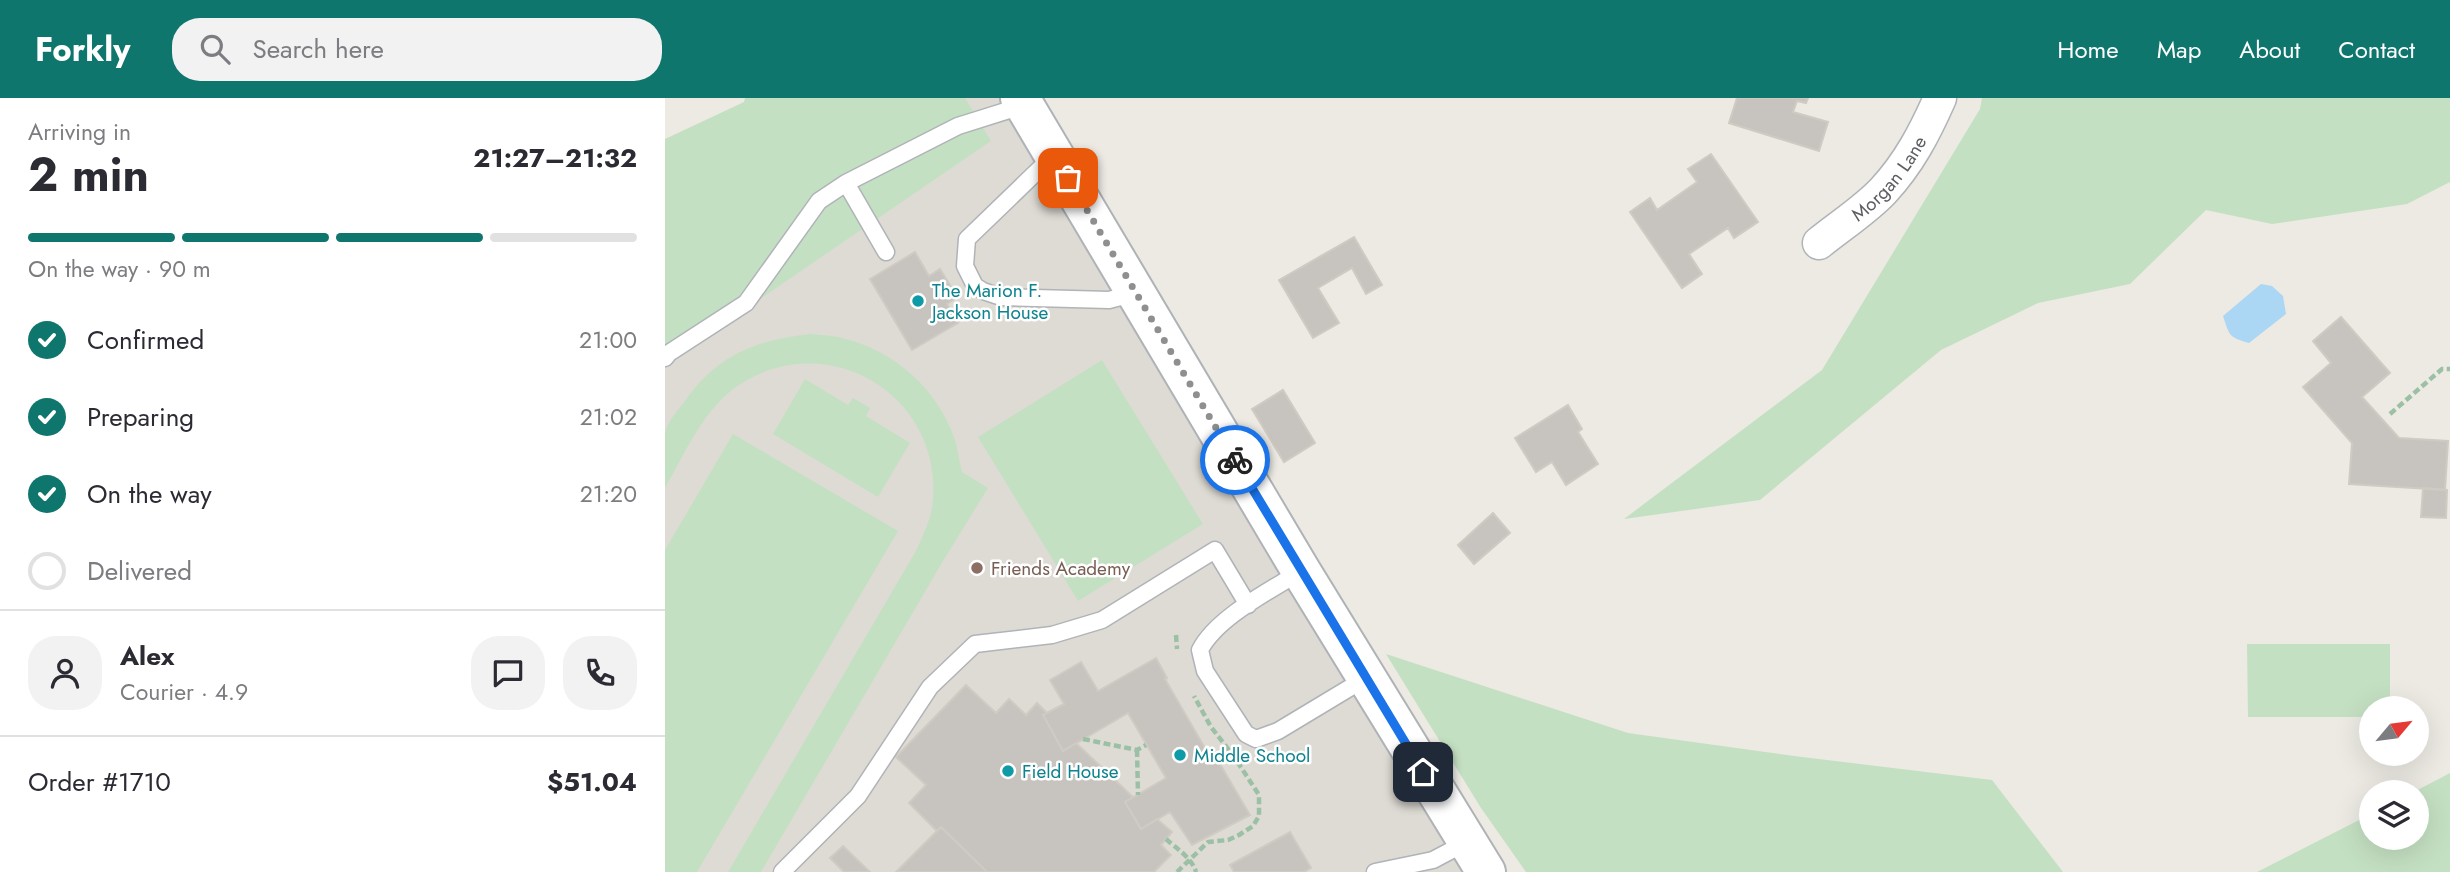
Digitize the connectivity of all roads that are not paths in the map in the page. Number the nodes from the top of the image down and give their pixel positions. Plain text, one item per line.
1 (1940, 98) edge
2 (1023, 101) edge
3 (1054, 155) junction
4 (846, 183) junction
5 (1819, 243) dead end
6 (886, 252) dead end
7 (1136, 293) junction
8 (665, 358) edge
9 (1301, 571) junction
10 (1248, 605) junction
11 (1366, 678) junction
12 (1477, 857) edge
13 (782, 872) edge
14 (1375, 872) edge

1 - 5 street, Morgan Lane
2 - 3 street
2 - 4 lane
3 - 7 street
3 - 7 lane
4 - 6 lane
4 - 8 lane
7 - 9 street
9 - 10 lane
9 - 11 street
10 - 11 lane
10 - 13 lane
11 - 12 street
12 - 14 lane

